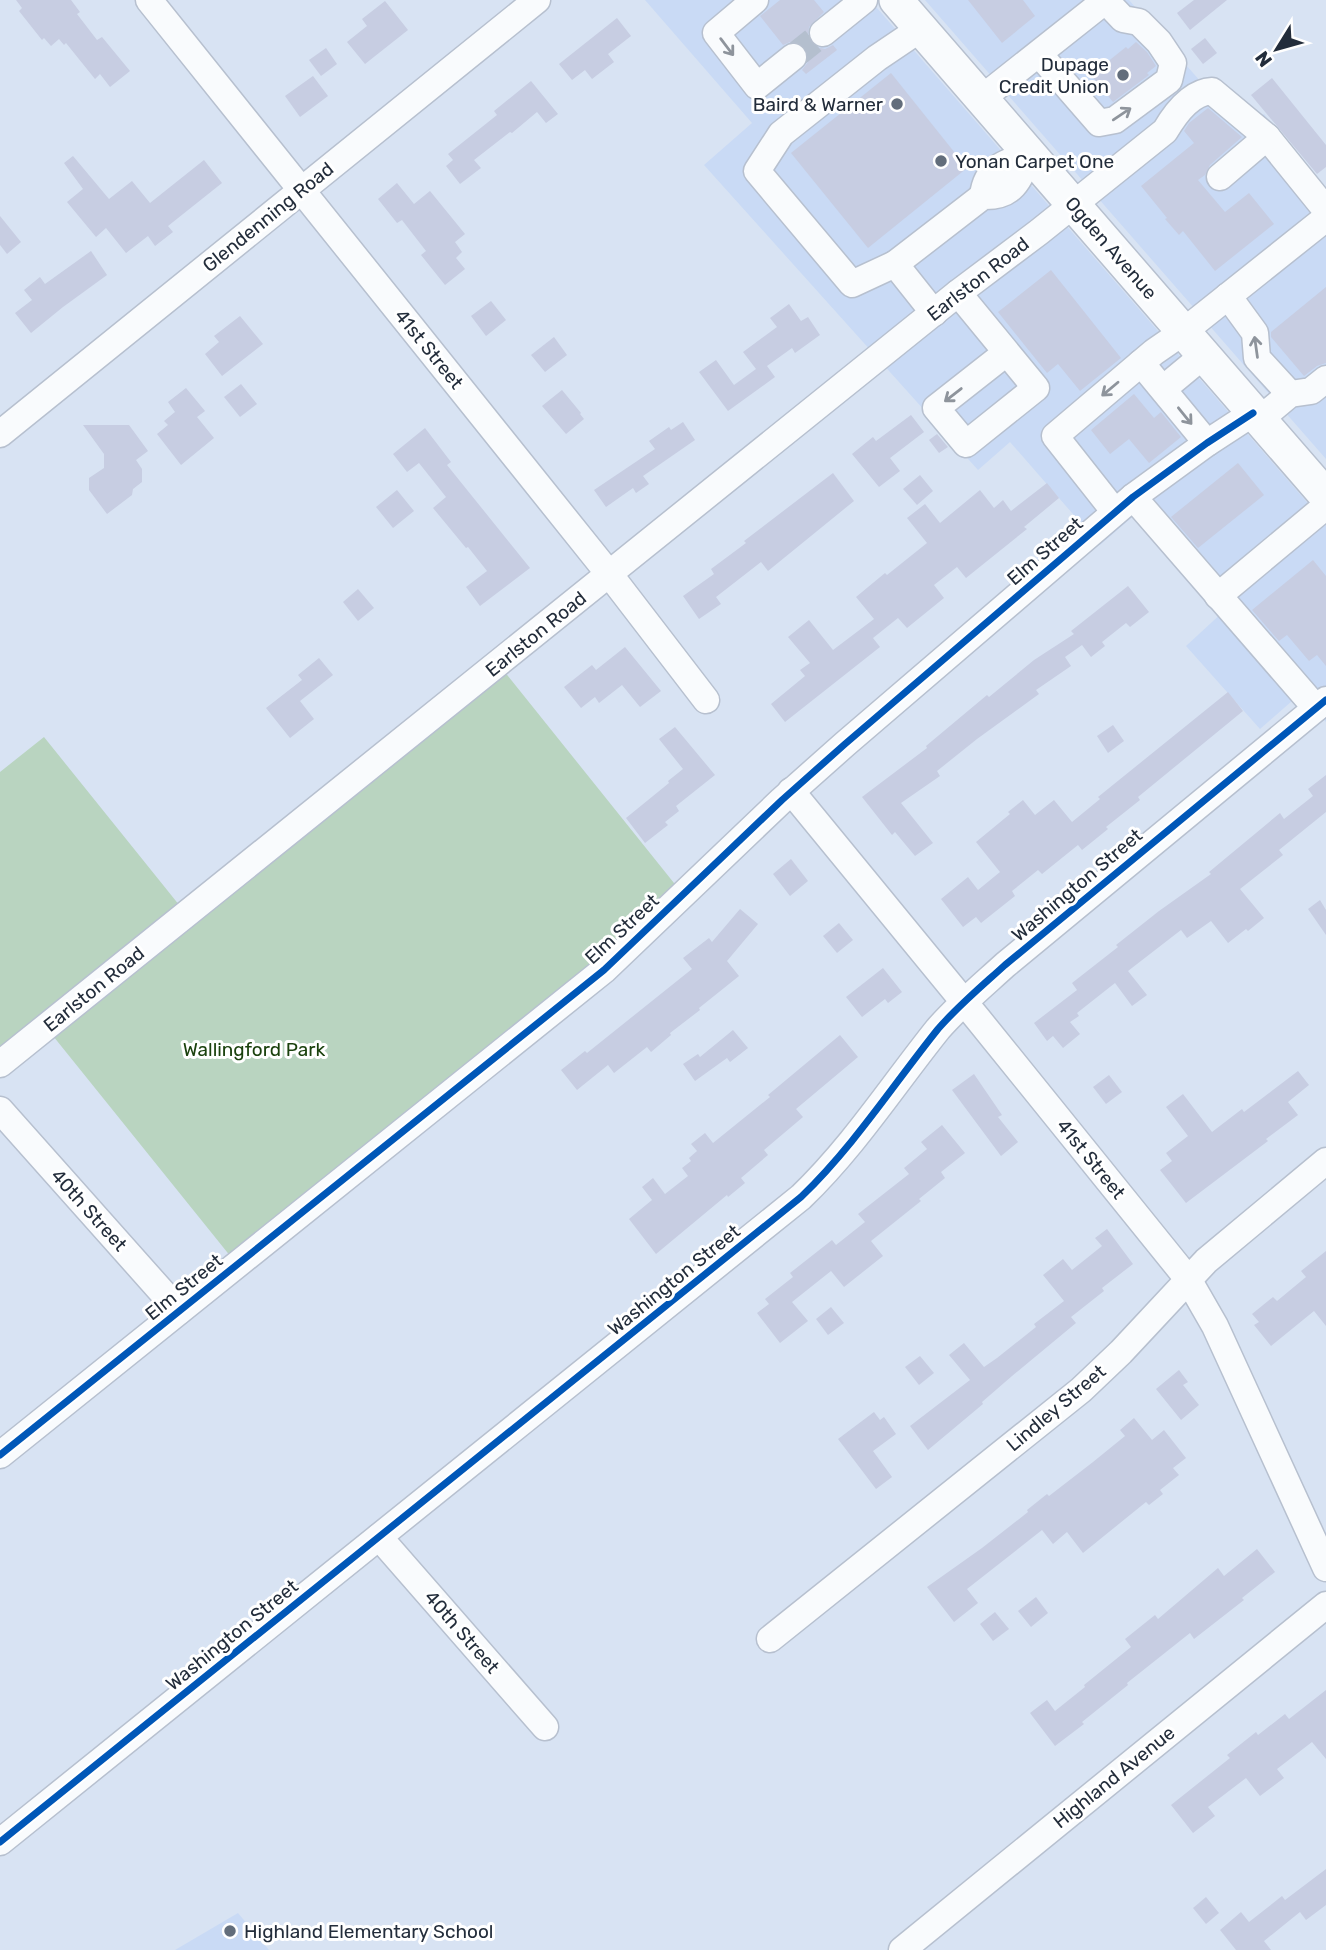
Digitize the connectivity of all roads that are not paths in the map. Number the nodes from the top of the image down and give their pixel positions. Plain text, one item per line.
1 (149, 0) edge
2 (537, 0) edge
3 (754, 0) edge
4 (864, 0) edge
5 (895, 0) edge
6 (1106, 0) edge
7 (920, 29) junction
8 (823, 33) tunnel mouth
9 (1039, 54) junction
10 (793, 57) tunnel mouth
11 (981, 99) junction
12 (1267, 137) junction
13 (1029, 155) junction
14 (1220, 177) dead end
15 (302, 190) junction
16 (1073, 204) junction
17 (1326, 210) edge
18 (1326, 218) edge
19 (895, 264) junction
20 (958, 293) junction
21 (1228, 296) junction
22 (934, 313) junction
23 (1194, 343) junction
24 (1006, 353) dead end
25 (1141, 363) junction
26 (1326, 379) edge
27 (1163, 389) junction
28 (1290, 394) junction
29 (1256, 416) junction
30 (0, 434) edge
31 (1207, 443) junction
32 (1325, 496) edge
33 (1124, 505) junction
34 (610, 575) junction
35 (1218, 596) junction
36 (706, 700) dead end
37 (1321, 704) edge
38 (791, 792) junction
39 (964, 1002) junction
40 (0, 1064) edge
41 (0, 1110) edge
42 (1326, 1161) edge
43 (1188, 1279) junction
44 (179, 1311) junction
45 (0, 1455) edge
46 (379, 1537) junction
47 (1326, 1567) edge
48 (1326, 1605) edge
49 (770, 1639) dead end
50 (545, 1727) dead end
51 (0, 1842) edge
52 (902, 1950) edge

1 - 15 street, 41st Street
2 - 15 street, Glendenning Road
3 -> 10 street
4 - 8 street
5 - 7 main road, Ogden Avenue
6 - 9 street
9 -> 6 street
7 - 11 main road, Ogden Avenue
7 - 19 street
9 - 11 street
11 - 13 main road, Ogden Avenue
12 - 14 street
12 - 16 street, Earlston Road
12 - 17 street, Earlston Road
13 - 16 main road, Ogden Avenue
13 - 19 street
15 - 30 street, Glendenning Road
15 - 34 street, 41st Street
16 - 20 street, Earlston Road
16 - 23 main road, Ogden Avenue
18 - 21 street
19 - 22 street
20 - 22 street, Earlston Road
20 - 24 street
21 - 23 street
28 -> 21 street
22 - 34 street, Earlston Road
23 - 25 street
23 - 27 street
23 - 29 main road, Ogden Avenue
25 - 27 street
25 -> 33 street
26 - 28 street, Elm Street
27 -> 31 street
28 - 29 street, Elm Street
29 - 31 street, Elm Street
29 - 32 main road, Ogden Avenue
31 - 33 street, Elm Street
32 - 35 street
33 - 35 street
33 - 38 street, Elm Street
34 - 36 street, 41st Street
34 - 40 street, Earlston Road
35 - 37 street
37 - 39 street, Washington Street
38 - 39 street, 41st Street
38 - 44 street, Elm Street
39 - 43 street, 41st Street
39 - 46 street, Washington Street
41 - 44 street, 40th Street
42 - 43 street, Lindley Street
43 - 47 street, 41st Street
43 - 49 street, Lindley Street
44 - 45 street, Elm Street
46 - 50 street, 40th Street
46 - 51 street, Washington Street
48 - 52 street, Highland Avenue

